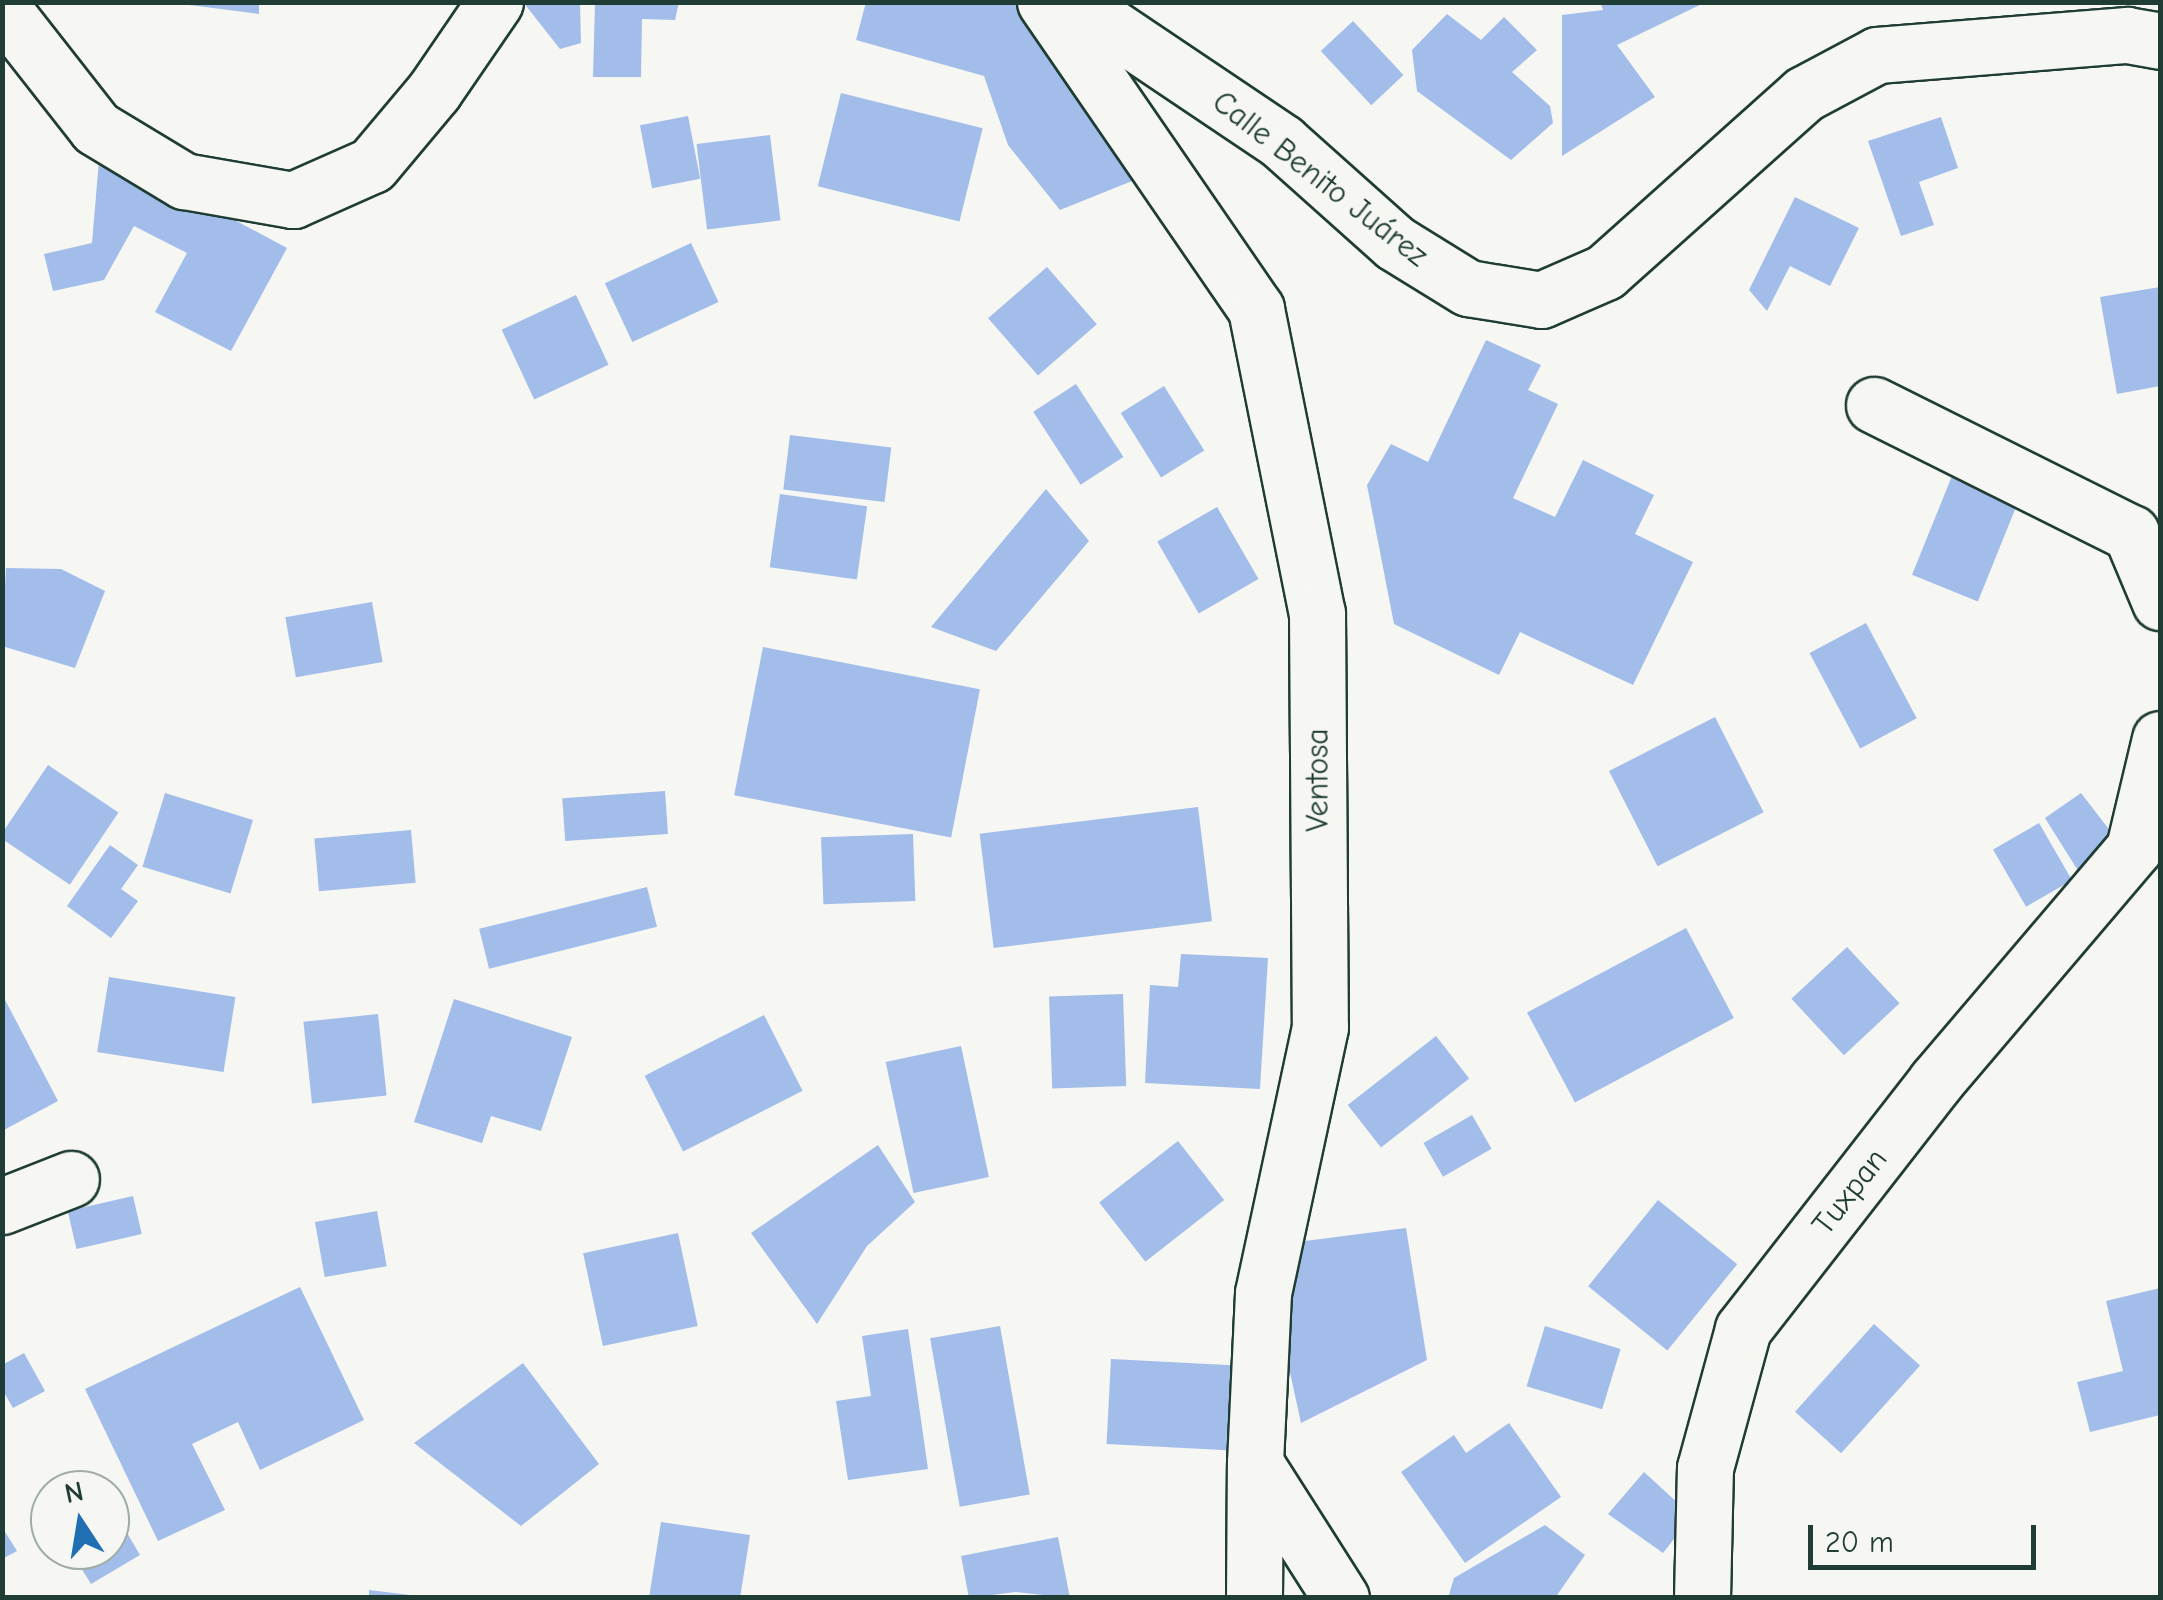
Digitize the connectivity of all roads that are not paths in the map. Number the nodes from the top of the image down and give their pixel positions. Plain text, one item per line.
1 (495, 2) edge
2 (1045, 2) edge
3 (1074, 2) edge
4 (2, 8) edge
5 (2160, 41) edge
6 (1874, 406) dead end
7 (2160, 602) edge
8 (2160, 738) edge
9 (72, 1179) dead end
10 (2, 1206) edge
11 (1256, 1463) junction
12 (1254, 1598) edge
13 (1340, 1598) edge
14 (1702, 1598) edge

1 - 4 street
2 - 11 street, Ventosa
3 - 5 street, Calle Benito Juárez
6 - 7 street
8 - 14 street, Tuxpan
9 - 10 street
11 - 12 street, Ventosa
11 - 13 street

